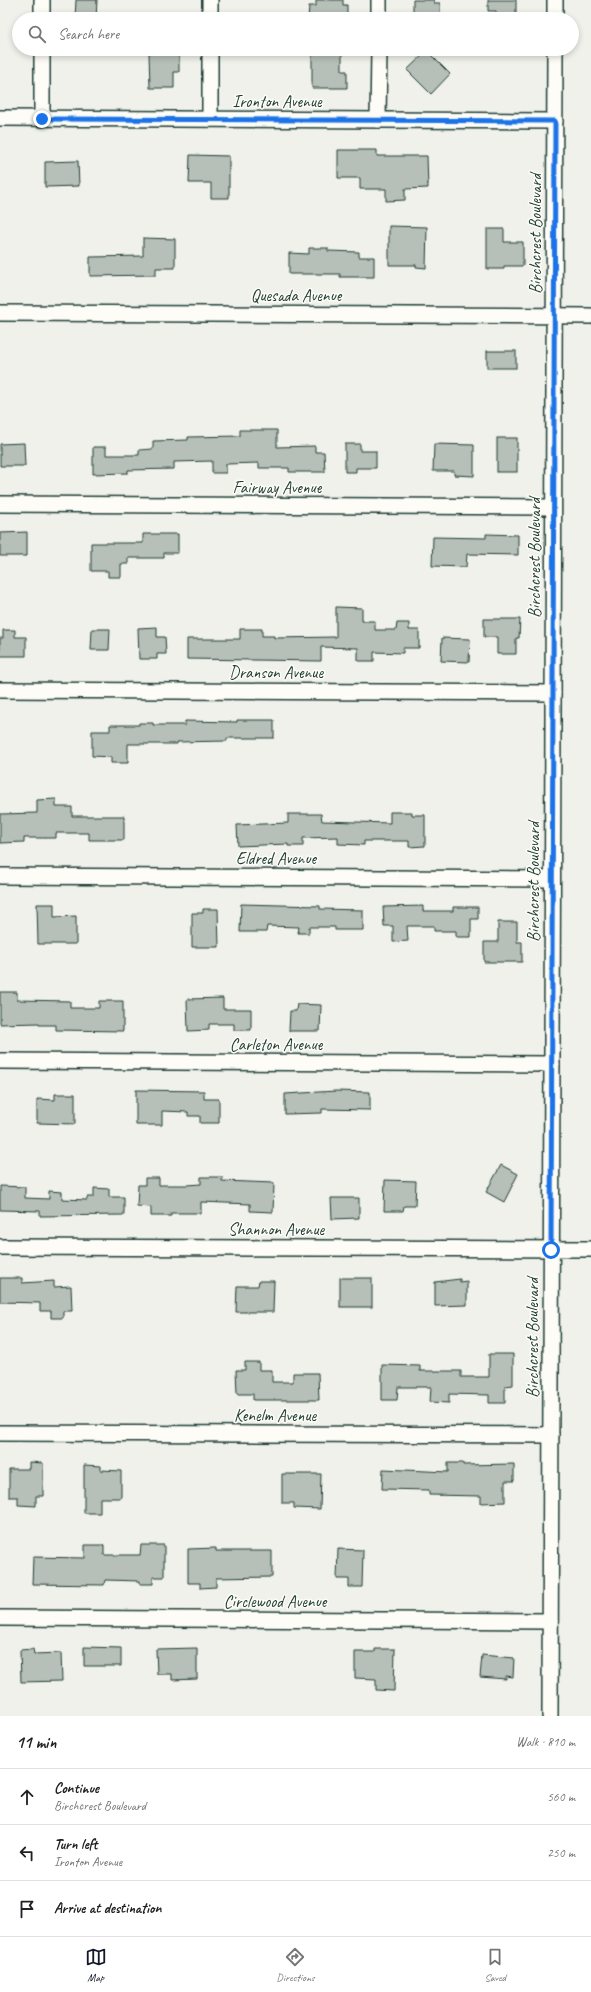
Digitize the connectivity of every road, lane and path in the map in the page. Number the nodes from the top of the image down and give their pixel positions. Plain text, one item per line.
1 (42, 0) edge
2 (210, 0) edge
3 (379, 0) edge
4 (556, 0) edge
5 (42, 12) edge
6 (210, 12) edge
7 (379, 12) edge
8 (555, 12) edge
9 (42, 56) edge
10 (210, 56) edge
11 (379, 56) edge
12 (555, 56) edge
13 (0, 118) edge
14 (42, 119) junction
15 (210, 120) junction
16 (378, 120) junction
17 (555, 121) junction
18 (0, 313) edge
19 (553, 315) junction
20 (591, 316) edge
21 (0, 504) edge
22 (553, 507) junction
23 (0, 690) edge
24 (552, 693) junction
25 (0, 876) edge
26 (552, 878) junction
27 (0, 1061) edge
28 (552, 1064) junction
29 (0, 1247) edge
30 (591, 1249) edge
31 (551, 1250) junction
32 (0, 1433) edge
33 (551, 1435) junction
34 (0, 1618) edge
35 (550, 1621) junction
36 (550, 1716) edge

1 - 5 street
2 - 6 street
3 - 7 street
4 - 8 street
9 - 14 street
10 - 15 street
11 - 16 street
12 - 17 street, Birchcrest Boulevard
13 - 14 street, Ironton Avenue
14 - 15 street, Ironton Avenue
15 - 16 street, Ironton Avenue
16 - 17 street, Ironton Avenue
17 - 19 street, Birchcrest Boulevard
18 - 19 street, Quesada Avenue
19 - 20 street, Quesada Avenue
19 - 22 street, Birchcrest Boulevard
21 - 22 street, Fairway Avenue
22 - 24 street, Birchcrest Boulevard
23 - 24 street, Dranson Avenue
24 - 26 street, Birchcrest Boulevard
25 - 26 street, Eldred Avenue
26 - 28 street, Birchcrest Boulevard
27 - 28 street, Carleton Avenue
28 - 31 street, Birchcrest Boulevard
29 - 31 street, Shannon Avenue
30 - 31 street, Shannon Avenue
31 - 33 street, Birchcrest Boulevard
32 - 33 street, Kenelm Avenue
33 - 35 street, Birchcrest Boulevard
34 - 35 street, Circlewood Avenue
35 - 36 street, Birchcrest Boulevard

